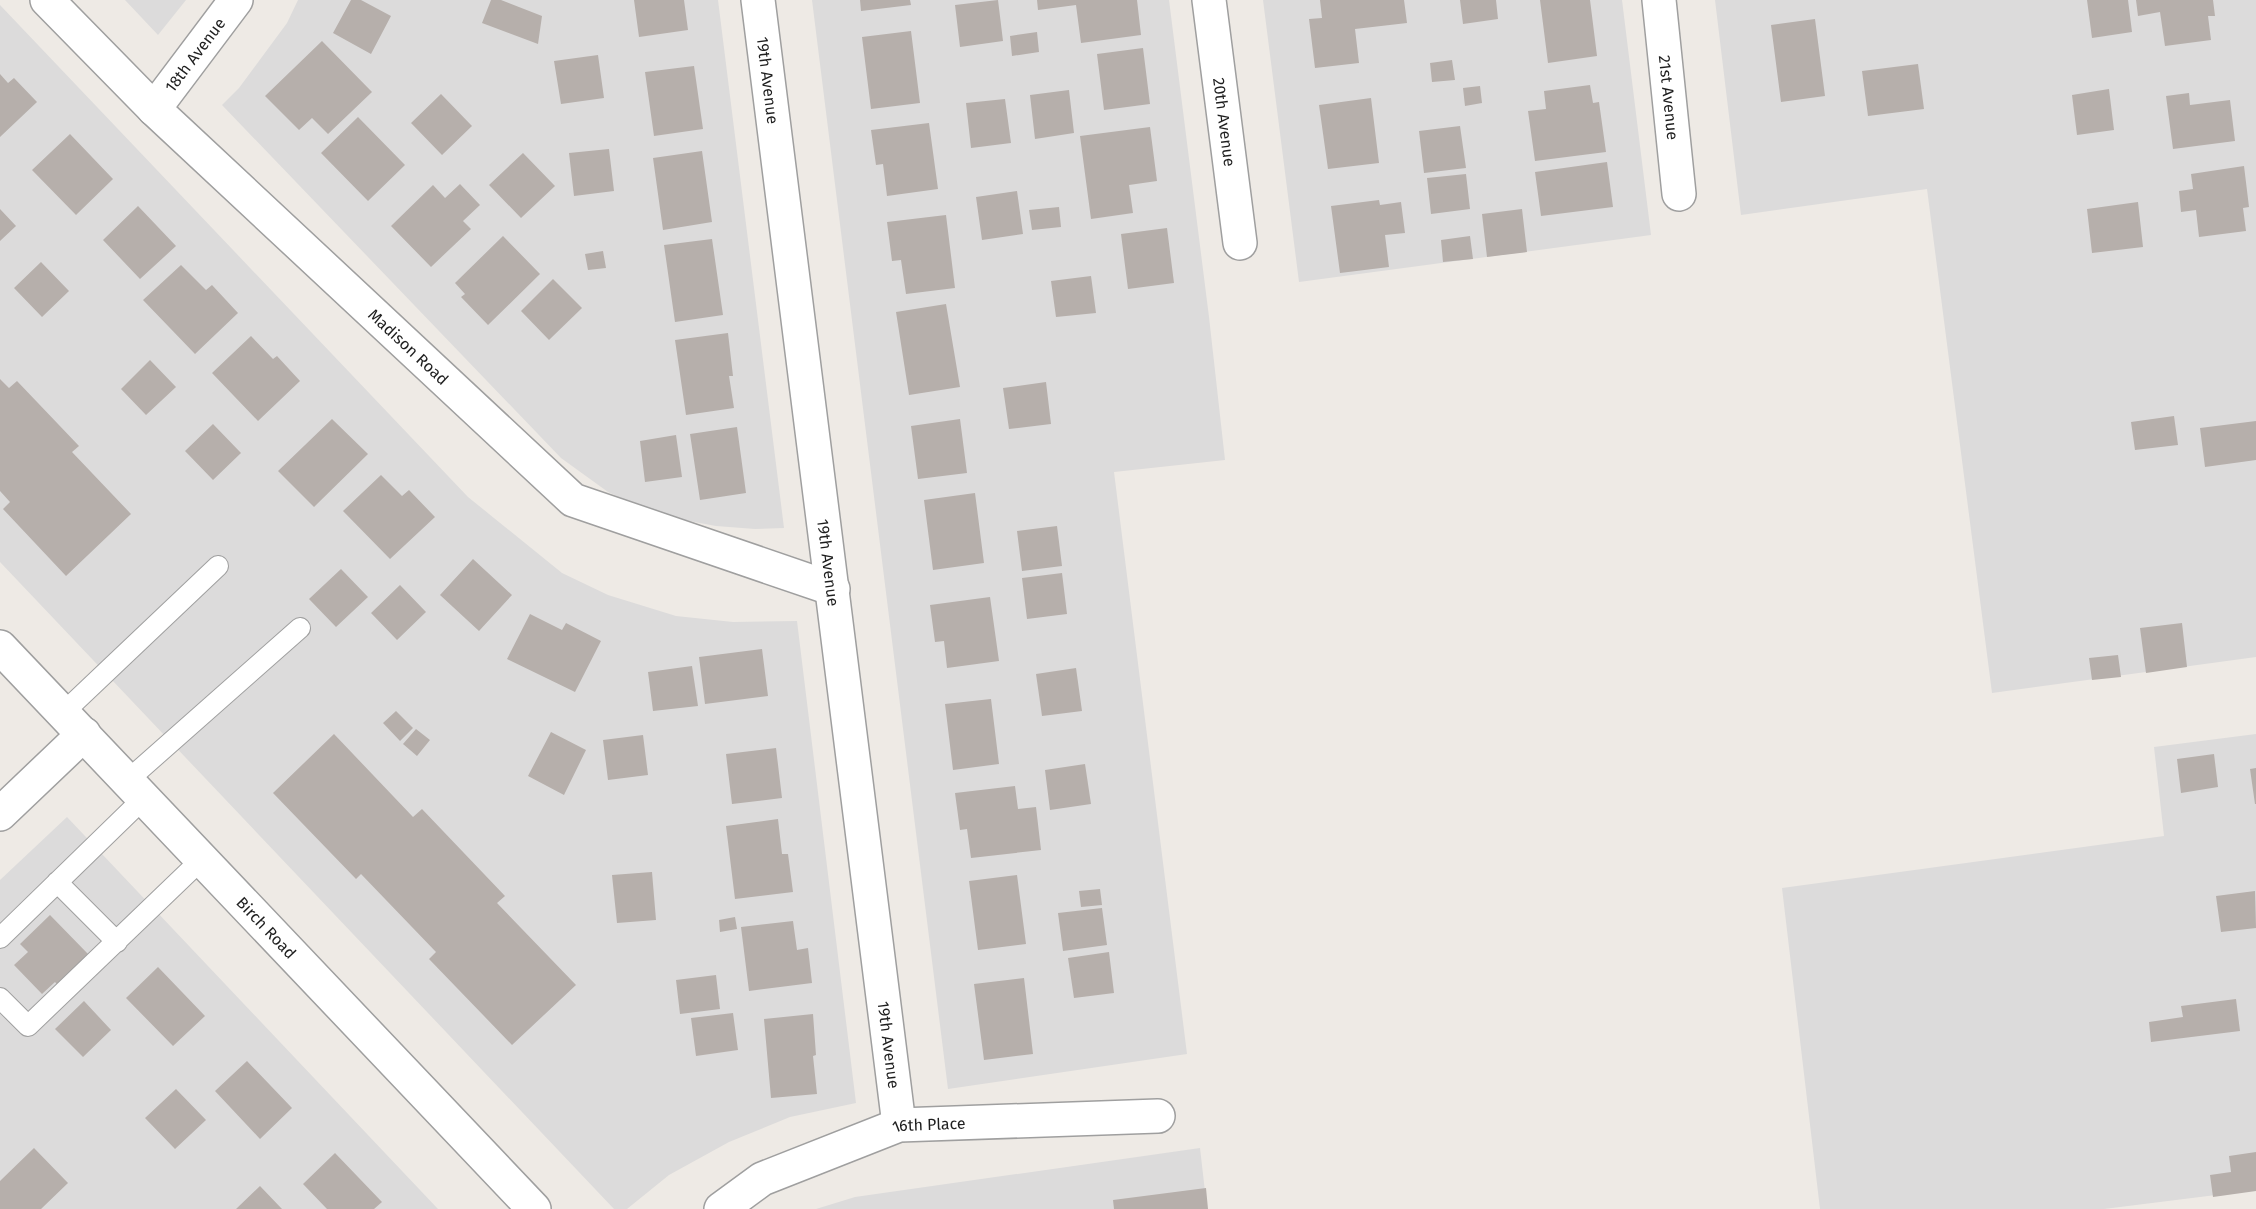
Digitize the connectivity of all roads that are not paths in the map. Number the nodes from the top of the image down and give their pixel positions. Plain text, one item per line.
1 (47, 0) edge
2 (236, 0) edge
3 (758, 0) edge
4 (1209, 0) edge
5 (1659, 0) edge
6 (154, 109) junction
7 (1679, 194) dead end
8 (1240, 243) dead end
9 (218, 566) dead end
10 (833, 589) junction
11 (300, 628) dead end
12 (0, 646) edge
13 (74, 724) junction
14 (136, 789) junction
15 (0, 814) edge
16 (202, 859) junction
17 (57, 882) junction
18 (0, 938) edge
19 (117, 942) junction
20 (0, 998) edge
21 (1158, 1116) dead end
22 (899, 1125) junction
23 (534, 1209) edge
24 (721, 1209) edge

1 - 6 street, Madison Road
2 - 6 street, 18th Avenue
3 - 10 street, 19th Avenue
4 - 8 street, 20th Avenue
5 - 7 street, 21st Avenue
6 - 10 street, Madison Road
9 - 13 lane
10 - 22 street, 19th Avenue
11 - 14 lane
12 - 13 street, Birch Road
13 - 14 street, Birch Road
13 - 15 street
14 - 16 street, Birch Road
14 - 17 lane
16 - 19 lane
16 - 23 street, Birch Road
17 - 18 lane
17 - 19 lane
19 - 20 lane
21 - 22 street, 16th Place
22 - 24 street, 16th Place

